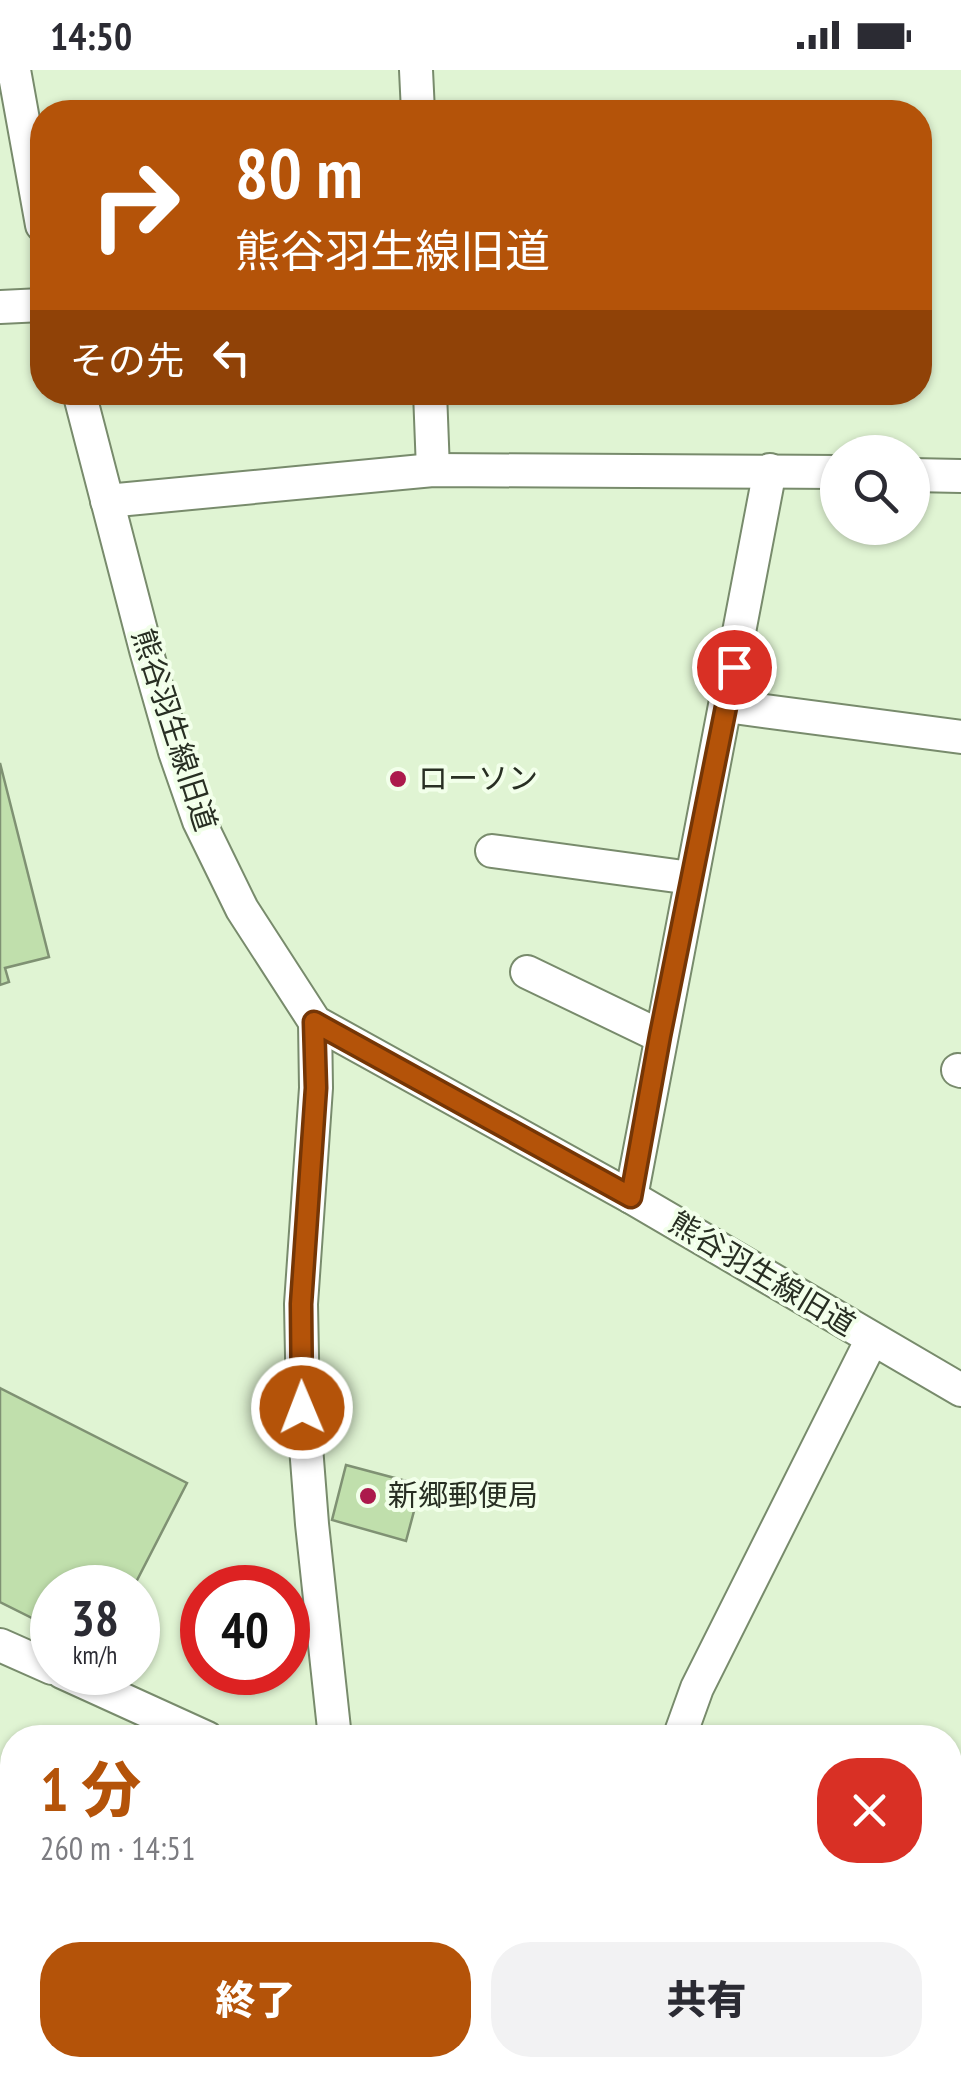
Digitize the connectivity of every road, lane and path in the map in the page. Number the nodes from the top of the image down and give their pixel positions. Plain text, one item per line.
1 (14, 70) edge
2 (416, 70) edge
3 (417, 100) edge
4 (30, 159) edge
5 (30, 306) edge
6 (0, 307) edge
7 (82, 405) edge
8 (430, 405) edge
9 (433, 470) junction
10 (770, 470) junction
11 (820, 471) edge
12 (930, 475) edge
13 (961, 476) edge
14 (107, 501) junction
15 (726, 706) junction
16 (961, 737) edge
17 (492, 851) dead end
18 (692, 878) junction
19 (527, 972) dead end
20 (314, 1022) junction
21 (660, 1036) junction
22 (631, 1197) junction
23 (872, 1339) junction
24 (961, 1390) edge
25 (0, 1644) edge
26 (30, 1658) edge
27 (97, 1695) edge
28 (143, 1725) edge
29 (334, 1725) edge
30 (683, 1725) edge

1 - 4 street
2 - 3 street
5 - 6 street
7 - 14 street, 熊谷羽生線旧道
8 - 9 street
9 - 10 street
9 - 14 street
10 - 11 street
10 - 15 street
12 - 13 street
14 - 20 street, 熊谷羽生線旧道
15 - 16 street
15 - 18 street
17 - 18 street
18 - 21 street
19 - 21 street
20 - 22 street, 熊谷羽生線旧道
20 - 29 street
21 - 22 street
22 - 23 street, 熊谷羽生線旧道
23 - 24 street, 熊谷羽生線旧道
23 - 30 street
25 - 26 street
27 - 28 street

